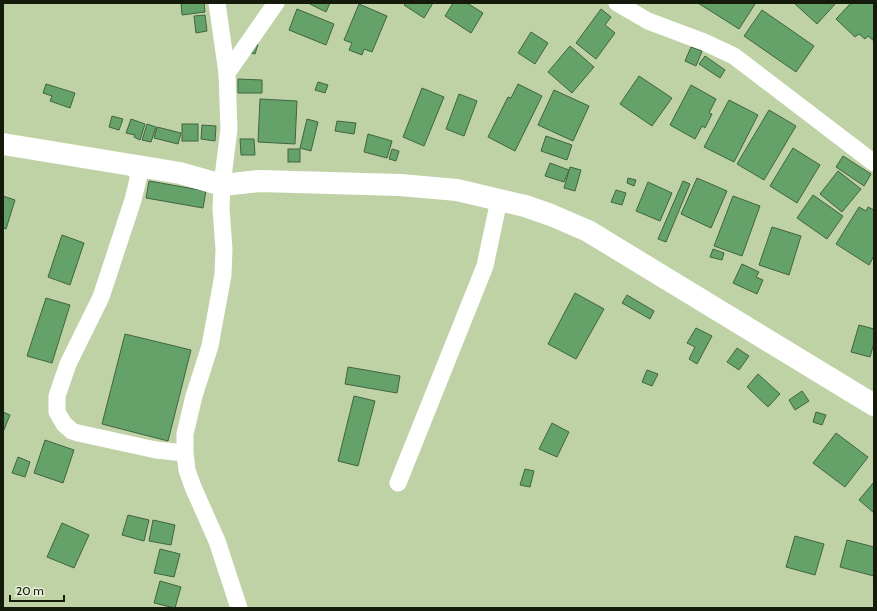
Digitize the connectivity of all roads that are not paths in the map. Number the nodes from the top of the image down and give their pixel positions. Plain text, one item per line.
1 (217, 3) edge
2 (276, 3) edge
3 (617, 3) edge
4 (227, 73) junction
5 (3, 144) edge
6 (874, 163) edge
7 (132, 166) junction
8 (222, 184) junction
9 (500, 200) junction
10 (874, 405) edge
11 (185, 453) junction
12 (398, 483) dead end
13 (239, 608) edge

1 - 4 street
2 - 4 street
3 - 6 street
4 - 8 street
5 - 7 main road
7 - 8 main road
7 - 11 street
8 - 9 main road
8 - 11 street
9 - 10 main road
9 - 12 street
11 - 13 street

